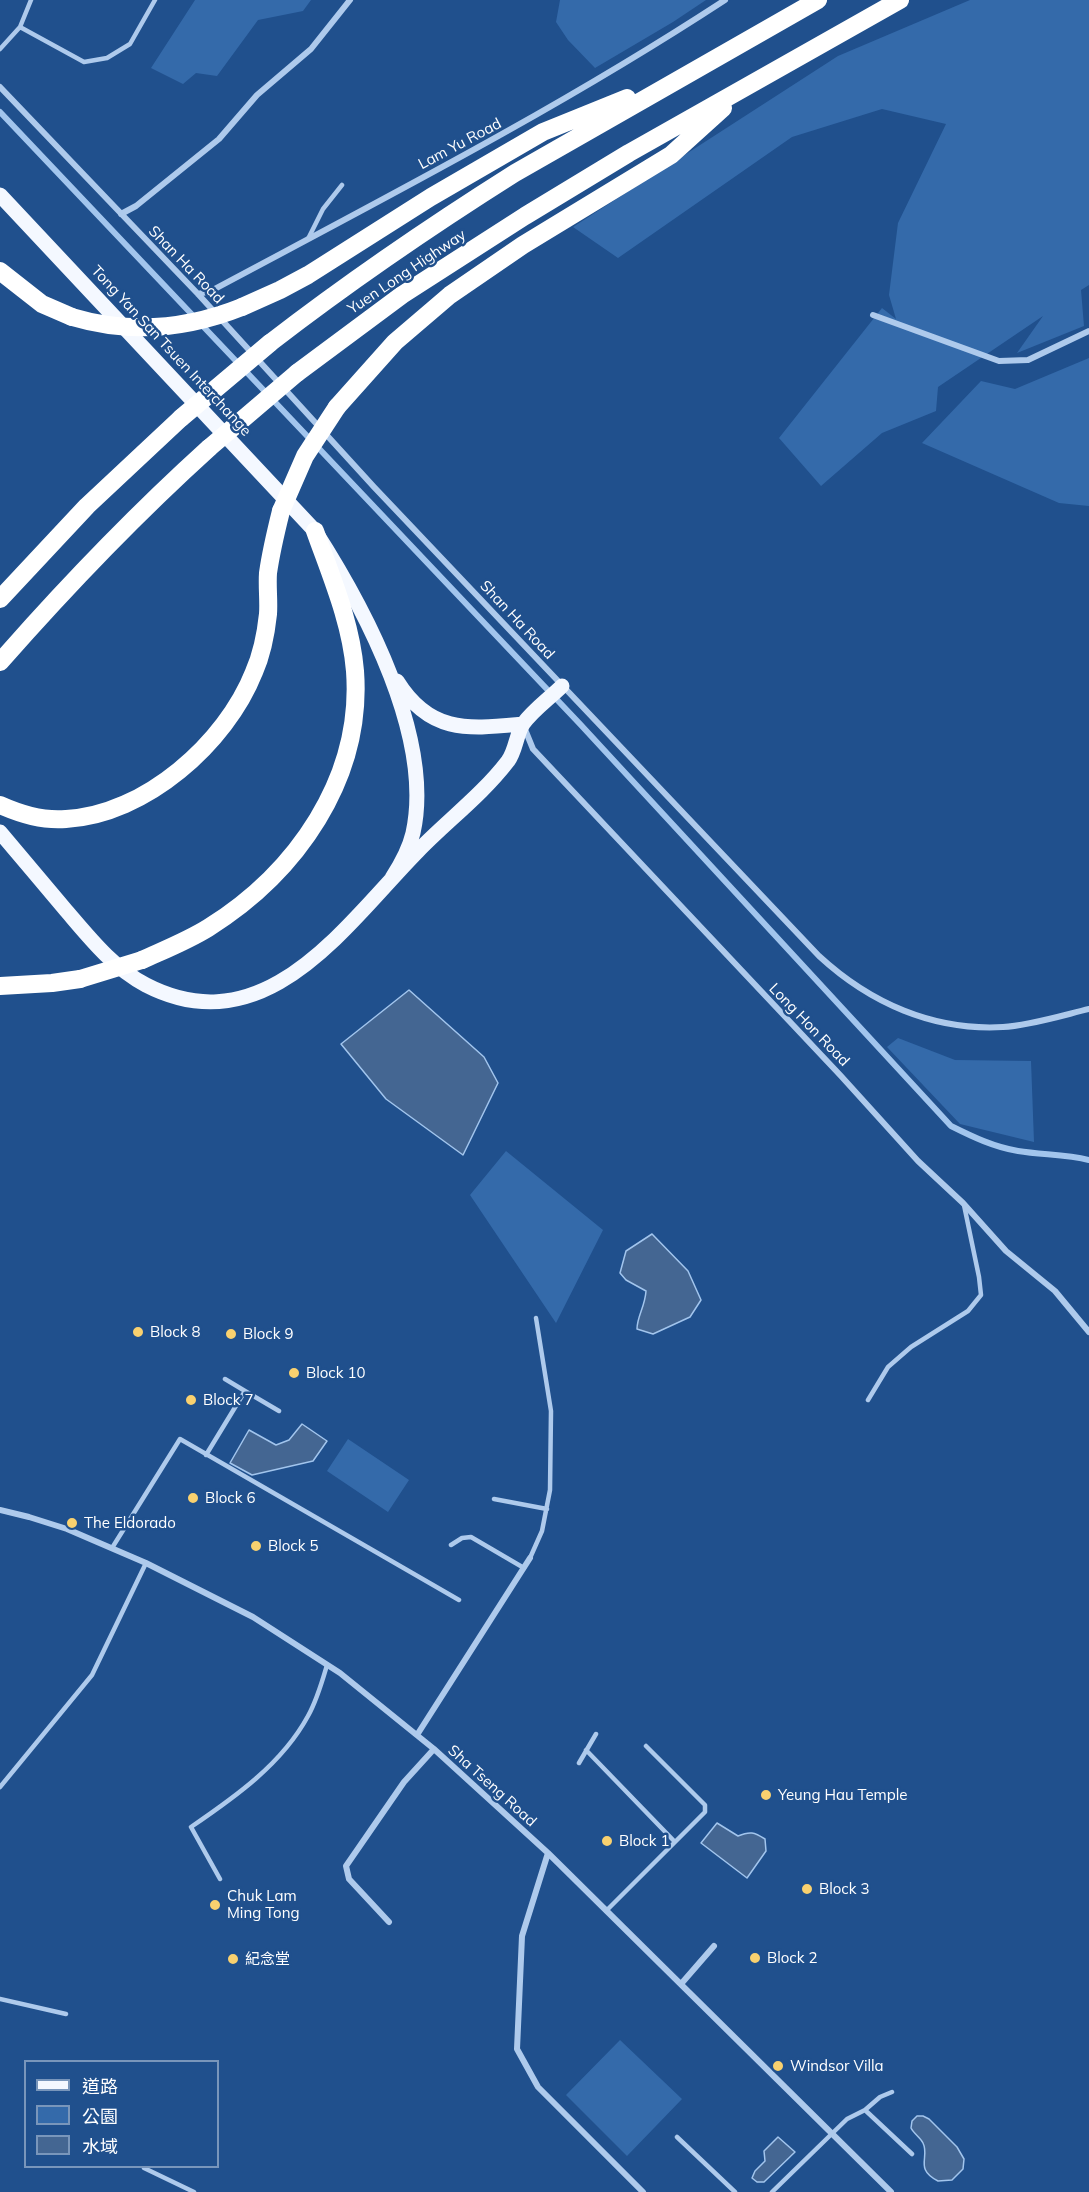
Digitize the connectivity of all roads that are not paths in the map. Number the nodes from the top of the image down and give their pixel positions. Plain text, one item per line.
1 (31, 0) edge
2 (155, 0) edge
3 (350, 0) edge
4 (725, 0) edge
5 (818, 0) edge
6 (900, 0) edge
7 (20, 27) junction
8 (0, 49) edge
9 (693, 71) junction
10 (752, 83) junction
11 (0, 87) edge
12 (342, 185) dead end
13 (0, 195) edge
14 (121, 214) junction
15 (308, 239) junction
16 (0, 271) edge
17 (198, 294) junction
18 (873, 315) dead end
19 (1089, 331) edge
20 (315, 531) junction
21 (0, 599) edge
22 (0, 662) edge
23 (386, 664) junction
24 (559, 689) junction
25 (528, 719) junction
26 (0, 805) edge
27 (0, 832) edge
28 (392, 878) junction
29 (0, 986) edge
30 (1089, 1009) edge
31 (963, 1203) junction
32 (536, 1317) dead end
33 (1089, 1332) edge
34 (225, 1379) dead end
35 (245, 1391) junction
36 (868, 1400) dead end
37 (279, 1411) dead end
38 (206, 1455) junction
39 (495, 1499) dead end
40 (547, 1509) junction
41 (0, 1510) edge
42 (451, 1545) dead end
43 (112, 1548) junction
44 (530, 1558) joint
45 (146, 1563) junction
46 (524, 1568) junction
47 (459, 1600) dead end
48 (327, 1665) junction
49 (596, 1734) dead end
50 (417, 1736) junction
51 (646, 1746) dead end
52 (434, 1749) junction
53 (586, 1750) junction
54 (579, 1763) dead end
55 (0, 1787) edge
56 (675, 1842) junction
57 (548, 1853) junction
58 (220, 1879) dead end
59 (606, 1911) junction
60 (389, 1922) dead end
61 (714, 1946) dead end
62 (681, 1984) junction
63 (0, 1999) edge
64 (66, 2014) dead end
65 (892, 2092) dead end
66 (866, 2110) junction
67 (832, 2133) junction
68 (677, 2137) dead end
69 (912, 2154) dead end
70 (144, 2168) edge
71 (194, 2192) edge
72 (643, 2192) edge
73 (735, 2192) edge
74 (772, 2192) edge
75 (891, 2192) edge

1 - 7 lane
2 - 7 lane
3 - 14 street
4 - 15 street, Lam Yu Road
5 - 9 highway, Yuen Long Highway
6 - 10 highway, Yuen Long Highway
7 - 8 lane
9 - 16 highway, bridge
9 - 21 highway, Yuen Long Highway, bridge
10 - 22 highway, Yuen Long Highway, bridge
10 - 26 highway, bridge
11 - 14 street, Shan Ha Road
12 - 15 lane
13 - 20 main road, Tong Yan San Tsuen Interchange
14 - 17 street, Shan Ha Road
15 - 17 street, Lam Yu Road
17 - 24 street, Shan Ha Road
18 - 19 street
20 - 23 main road, Tong Yan San Tsuen Interchange
20 - 29 highway, bridge
23 - 25 main road
23 - 28 main road
24 - 25 main road
24 - 30 street, Shan Ha Road
25 - 28 main road
25 - 31 street, Long Hon Road
27 - 28 main road
31 - 33 street, Long Hon Road
31 - 36 lane
32 - 40 lane
34 - 35 lane
35 - 37 lane
35 - 38 lane
38 - 43 lane
38 - 47 lane
39 - 40 lane
40 - 44 lane
41 - 43 street, Sha Tseng Road
42 - 46 lane
43 - 45 street, Sha Tseng Road
44 - 46 street
45 - 48 street, Sha Tseng Road
45 - 55 lane
46 - 50 street
48 - 50 street, Sha Tseng Road
48 - 58 lane
49 - 53 lane
50 - 52 street, Sha Tseng Road
51 - 56 lane
52 - 57 street, Sha Tseng Road
52 - 60 street
53 - 54 lane
53 - 56 lane
56 - 59 lane
57 - 59 street, Sha Tseng Road
57 - 72 street
59 - 62 street, Sha Tseng Road
61 - 62 street
62 - 67 street, Sha Tseng Road
63 - 64 lane
65 - 66 lane
66 - 67 lane
66 - 69 lane
67 - 74 lane
67 - 75 street, Sha Tseng Road
68 - 73 lane
70 - 71 lane

